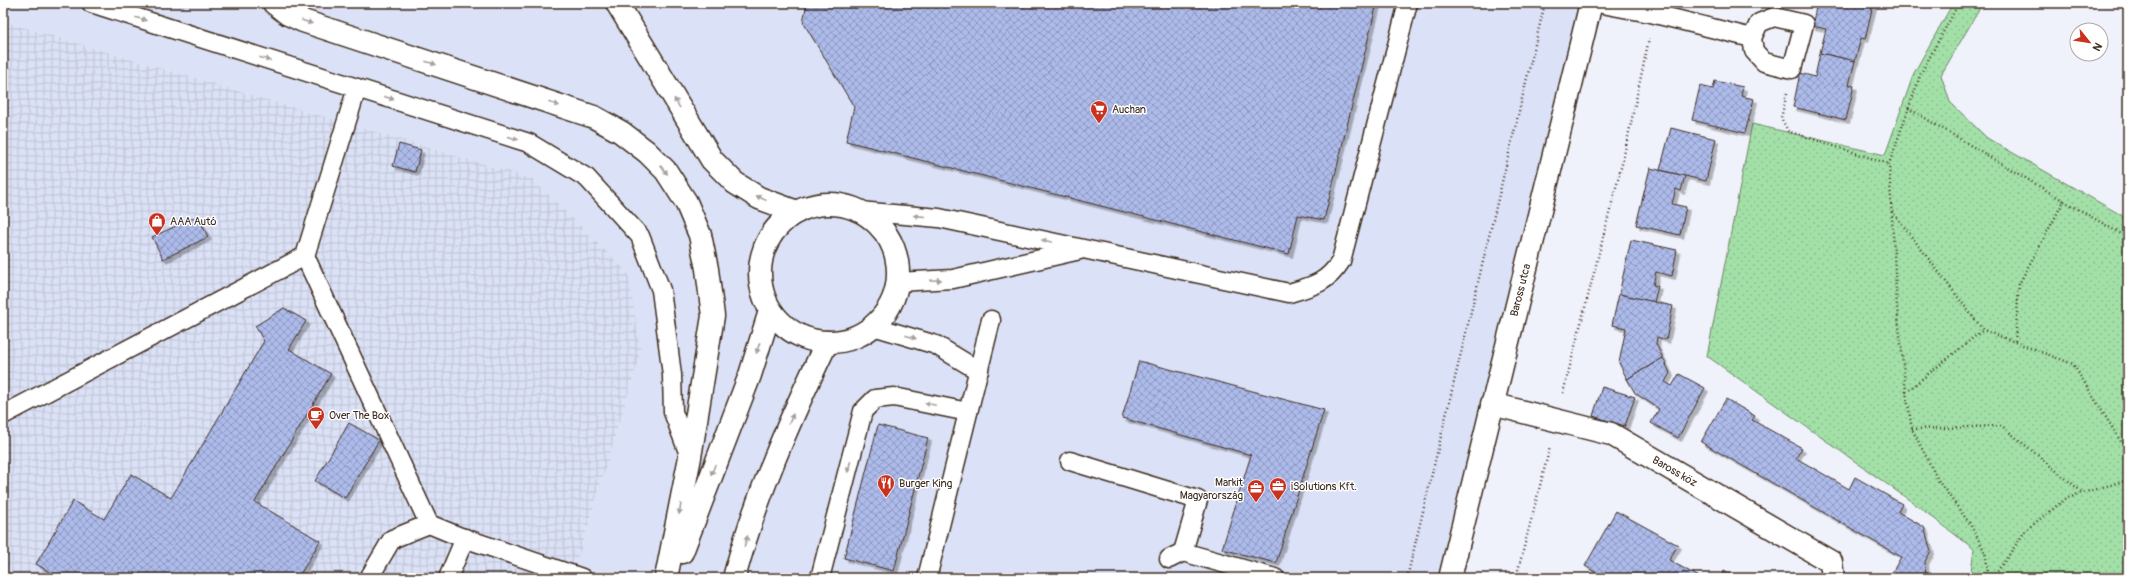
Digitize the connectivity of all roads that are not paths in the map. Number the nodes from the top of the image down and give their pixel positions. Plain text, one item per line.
1 (91, 3) edge
2 (274, 3) edge
3 (617, 3) edge
4 (1408, 3) edge
5 (1591, 3) edge
6 (1597, 3) edge
7 (1752, 38) junction
8 (357, 88) junction
9 (859, 211) junction
10 (797, 212) junction
11 (1085, 249) junction
12 (305, 256) junction
13 (897, 282) junction
14 (770, 311) junction
15 (991, 320) dead end
16 (873, 326) junction
17 (827, 342) junction
18 (979, 370) junction
19 (1492, 404) junction
20 (968, 412) junction
21 (3, 415) edge
22 (690, 457) junction
23 (1070, 461) dead end
24 (428, 524) junction
25 (465, 538) junction
26 (558, 574) edge
27 (369, 578) edge
28 (448, 578) edge
29 (582, 578) edge
30 (666, 578) edge
31 (672, 578) edge
32 (734, 578) edge
33 (820, 578) edge
34 (927, 578) edge
35 (1275, 578) edge
36 (1450, 578) edge
37 (1833, 578) edge

1 -> 8 lane
2 -> 22 street
10 -> 3 street
4 - 11 lane
5 - 19 street, Baross utca
6 - 7 lane
7 - 7 lane
8 - 12 lane
8 -> 22 lane
9 - 10 street
11 -> 9 lane
9 - 13 street
10 - 14 street
13 -> 11 lane
12 - 21 lane
12 - 24 lane
13 - 16 street
14 - 17 street
14 -> 31 street
15 - 18 lane
16 - 17 street
16 -> 18 lane
32 -> 17 street
18 - 20 lane
19 - 36 street, Baross utca
19 - 37 street, Baross köz
20 -> 33 lane
20 - 34 lane
22 -> 30 street
23 - 35 lane
24 - 25 lane
24 - 27 lane
25 - 26 lane
25 - 28 lane
26 - 29 lane

